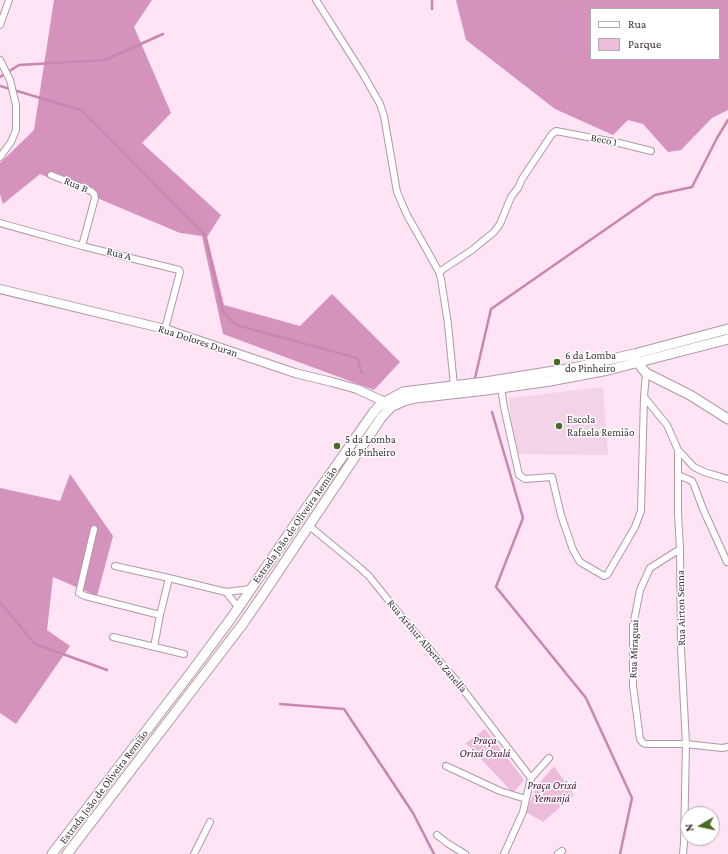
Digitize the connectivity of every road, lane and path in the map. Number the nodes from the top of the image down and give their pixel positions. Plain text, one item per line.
1 (10, 0) edge
2 (316, 0) edge
3 (0, 25) edge
4 (0, 60) edge
5 (651, 151) dead end
6 (0, 157) edge
7 (51, 175) dead end
8 (0, 223) edge
9 (82, 246) junction
10 (439, 272) junction
11 (0, 289) edge
12 (166, 329) junction
13 (728, 329) edge
14 (728, 339) edge
15 (636, 359) junction
16 (646, 373) junction
17 (454, 386) junction
18 (485, 386) junction
19 (501, 388) junction
20 (644, 397) junction
21 (388, 404) junction
22 (728, 419) edge
23 (678, 450) junction
24 (678, 475) junction
25 (728, 479) edge
26 (308, 527) junction
27 (94, 529) dead end
28 (680, 549) junction
29 (727, 562) dead end
30 (115, 566) dead end
31 (168, 578) junction
32 (250, 589) junction
33 (226, 592) junction
34 (262, 596) junction
35 (238, 607) junction
36 (160, 615) junction
37 (113, 637) dead end
38 (154, 647) junction
39 (184, 654) dead end
40 (686, 744) junction
41 (728, 747) edge
42 (548, 758) dead end
43 (446, 766) dead end
44 (532, 778) junction
45 (526, 799) junction
46 (210, 822) dead end
47 (437, 835) dead end
48 (55, 853) edge
49 (67, 854) edge
50 (194, 854) edge
51 (465, 854) edge
52 (504, 854) edge
53 (683, 854) edge

1 - 3 street
2 - 10 street
4 - 6 street
5 - 10 street, Beco 1
7 - 9 street, Rua B
8 - 9 street, Rua A
9 - 12 street, Rua A
10 - 17 street
11 - 12 street, Rua Dolores Duran
12 - 21 street, Rua Dolores Duran
13 - 15 main road, Estrada João de Oliveira Remião
14 - 15 main road, Estrada João de Oliveira Remião
15 - 16 main road
15 - 18 main road, Estrada João de Oliveira Remião
15 - 19 main road, Estrada João de Oliveira Remião
16 - 20 street
16 - 22 main road
17 - 18 main road, Estrada João de Oliveira Remião
17 - 21 main road, Estrada João de Oliveira Remião
18 - 19 main road, Estrada João de Oliveira Remião
18 - 21 main road, Estrada João de Oliveira Remião
19 - 20 street
20 - 23 street, Rua Airton Senna
21 - 26 main road, Estrada João de Oliveira Remião
21 - 32 main road, Estrada João de Oliveira Remião
23 - 24 street, Rua Airton Senna
23 - 25 street
24 - 28 street, Rua Airton Senna
24 - 29 street
26 - 34 main road, Estrada João de Oliveira Remião
26 - 44 street, Rua Arthur Alberto Zanella
27 - 36 street
28 - 40 street, Rua Airton Senna
28 - 40 street, Rua Miraguai
30 - 31 street
31 - 33 street
31 - 36 street
32 - 33 street
32 - 34 main road
32 - 35 main road, Estrada João de Oliveira Remião
33 - 35 street
34 - 49 main road, Estrada João de Oliveira Remião
35 - 48 main road, Estrada João de Oliveira Remião
36 - 38 street
37 - 38 street
38 - 39 street
40 - 41 street
40 - 53 street, Rua Airton Senna
42 - 44 street
43 - 45 street
44 - 45 street
45 - 52 street
46 - 50 street
47 - 51 street

